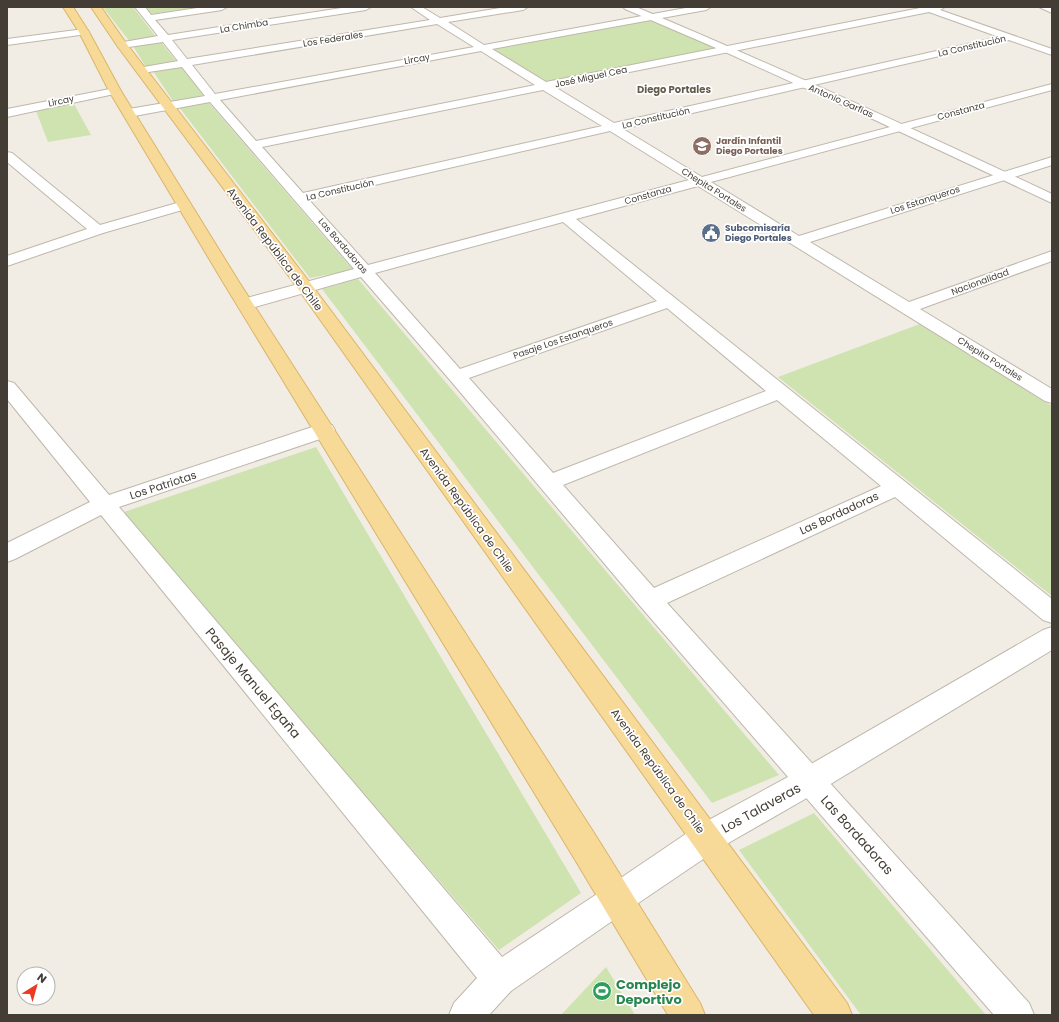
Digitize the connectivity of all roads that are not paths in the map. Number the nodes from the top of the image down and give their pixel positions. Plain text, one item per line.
1 (68, 7) edge
2 (96, 7) edge
3 (222, 7) edge
4 (294, 7) edge
5 (366, 7) edge
6 (416, 7) edge
7 (523, 7) edge
8 (628, 7) edge
9 (706, 7) edge
10 (1044, 7) edge
11 (931, 8) edge
12 (1052, 10) edge
13 (144, 12) edge
14 (306, 16) junction
15 (651, 16) junction
16 (440, 22) junction
17 (84, 32) junction
18 (1010, 37) junction
19 (166, 38) junction
20 (336, 39) junction
21 (7, 42) edge
22 (122, 45) junction
23 (482, 47) junction
24 (727, 49) junction
25 (1052, 52) edge
26 (186, 63) junction
27 (142, 70) junction
28 (802, 84) junction
29 (546, 86) junction
30 (1052, 87) edge
31 (115, 91) junction
32 (212, 97) junction
33 (168, 105) junction
34 (129, 112) junction
35 (7, 113) edge
36 (900, 127) junction
37 (613, 128) junction
38 (253, 145) junction
39 (7, 156) edge
40 (1052, 160) edge
41 (1004, 175) junction
42 (701, 182) junction
43 (301, 198) junction
44 (1052, 199) edge
45 (184, 205) junction
46 (566, 218) junction
47 (98, 230) junction
48 (798, 241) junction
49 (1052, 256) edge
50 (7, 260) edge
51 (365, 271) junction
52 (305, 287) junction
53 (669, 302) junction
54 (245, 304) junction
55 (907, 308) junction
56 (457, 376) junction
57 (7, 387) edge
58 (1048, 391) edge
59 (780, 392) junction
60 (325, 430) junction
61 (549, 483) junction
62 (898, 487) junction
63 (104, 504) junction
64 (7, 553) edge
65 (650, 600) junction
66 (1052, 613) edge
67 (1052, 637) edge
68 (809, 781) junction
69 (707, 838) junction
70 (617, 899) junction
71 (499, 979) junction
72 (466, 1015) edge
73 (688, 1015) edge
74 (835, 1015) edge
75 (1017, 1015) edge

1 - 17 main road
2 - 22 main road, Avenida República de Chile
3 - 13 street
4 - 14 street
5 - 14 street, La Chimba
6 - 16 street, Chepita Portales
7 - 16 street, Los Federales
8 - 15 street, Antonio Garfias
9 - 15 street, Lircay
10 - 12 street
11 - 18 street
11 - 24 street, José Miguel Cea
13 - 19 street, Las Bordadoras
14 - 19 street, La Chimba
14 - 20 street
15 - 23 street, Lircay
15 - 24 street, Antonio Garfias
16 - 20 street, Los Federales
16 - 23 street, Chepita Portales
17 - 21 street
17 - 31 main road
18 - 25 street
18 - 28 street, La Constitución
19 - 22 street, La Chimba
19 - 26 street, Las Bordadoras
20 - 26 street, Los Federales
22 - 27 main road, Avenida República de Chile
23 - 29 street, Chepita Portales
23 - 32 street, Lircay
24 - 28 street, Antonio Garfias
24 - 29 street, José Miguel Cea
26 - 27 street, Los Federales
26 - 32 street, Las Bordadoras
27 - 33 main road, Avenida República de Chile
28 - 36 street, Antonio Garfias
28 - 37 street, La Constitución
29 - 37 street, Chepita Portales
29 - 38 street, José Miguel Cea
30 - 36 street, Constanza
31 - 34 main road
31 - 35 street, Lircay
32 - 33 street, Lircay
32 - 38 street, Las Bordadoras
33 - 34 street, Lircay
33 - 52 main road, Avenida República de Chile
34 - 45 main road
36 - 41 street, Antonio Garfias
36 - 42 street, Constanza
37 - 42 street, Chepita Portales
37 - 43 street, La Constitución
38 - 43 street, Las Bordadoras
39 - 47 street
40 - 41 street, Los Estanqueros
41 - 44 street, Antonio Garfias
41 - 48 street, Los Estanqueros
42 - 46 street, Constanza
42 - 48 street, Chepita Portales
43 - 51 street, Las Bordadoras
45 - 47 street
45 - 54 main road
46 - 51 street, Constanza
46 - 53 street
47 - 50 street
48 - 55 street, Chepita Portales
49 - 55 street, Nacionalidad
51 - 52 street, Constanza
51 - 56 street, Las Bordadoras
52 - 54 street, Constanza
52 - 69 main road, Avenida República de Chile
53 - 56 street, Pasaje Los Estanqueros
53 - 59 street
54 - 60 main road
55 - 58 street, Chepita Portales
56 - 61 street, Las Bordadoras
57 - 63 street, Pasaje Manuel Egaña
59 - 61 street
59 - 62 street
60 - 63 street, Los Patriotas
60 - 70 main road
61 - 65 street, Las Bordadoras
62 - 65 street, Las Bordadoras
62 - 66 street
63 - 64 street, Los Patriotas
63 - 71 street, Pasaje Manuel Egaña
65 - 68 street, Las Bordadoras
67 - 68 street, Los Talaveras
68 - 69 street, Los Talaveras
68 - 75 street, Las Bordadoras
69 - 70 street, Los Talaveras
69 - 74 main road, Avenida República de Chile
70 - 71 street, Los Talaveras
70 - 73 main road
71 - 72 street, Los Talaveras

